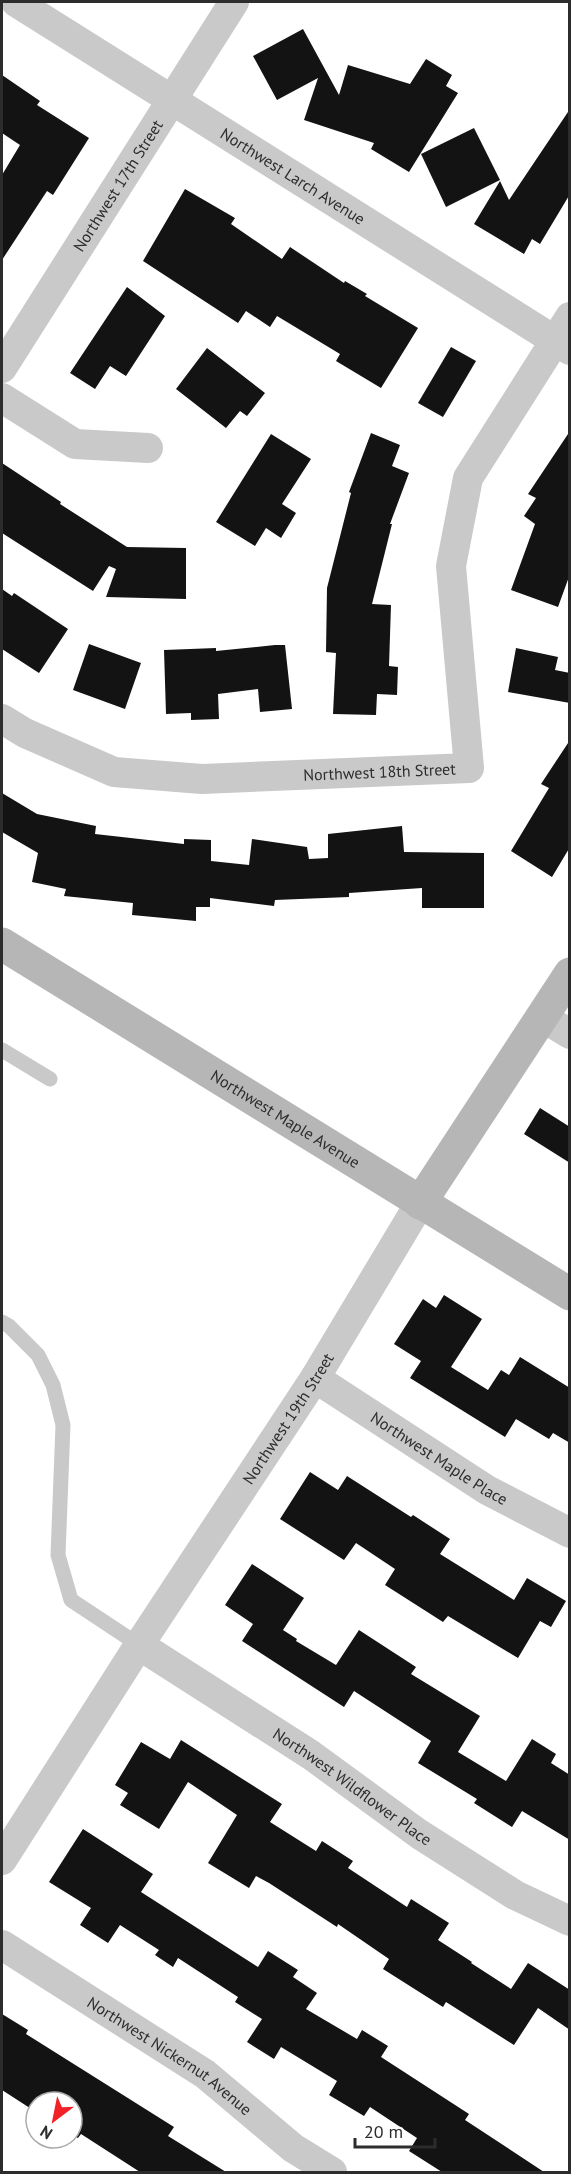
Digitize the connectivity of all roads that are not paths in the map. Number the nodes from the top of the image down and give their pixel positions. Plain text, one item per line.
1 (16, 2) edge
2 (234, 2) edge
3 (171, 100) junction
4 (564, 336) edge
5 (2, 368) edge
6 (2, 398) edge
7 (148, 448) dead end
8 (2, 719) edge
9 (2, 944) edge
10 (570, 974) edge
11 (556, 1025) edge
12 (2, 1050) edge
13 (50, 1079) dead end
14 (420, 1203) junction
15 (570, 1294) edge
16 (2, 1322) edge
17 (315, 1378) junction
18 (570, 1533) edge
19 (139, 1645) junction
20 (2, 1860) edge
21 (570, 1921) edge
22 (2, 1945) edge
23 (332, 2172) edge

1 - 3 street, Northwest Larch Avenue
2 - 3 street, Northwest 17th Street
3 - 4 street, Northwest Larch Avenue
3 - 5 street, Northwest 17th Street
4 - 8 street, Northwest 18th Street
6 - 7 street
9 - 14 main road, Northwest Maple Avenue
10 - 11 main road, Northwest 19th Street
11 - 14 main road, Northwest 19th Street
12 - 13 lane
14 - 15 main road, Northwest Maple Avenue
14 - 17 street, Northwest 19th Street
16 - 19 lane
17 - 18 street, Northwest Maple Place
17 - 19 street, Northwest 19th Street
19 - 20 street, Northwest 19th Street
19 - 21 street, Northwest Wildflower Place
22 - 23 street, Northwest Nickernut Avenue

